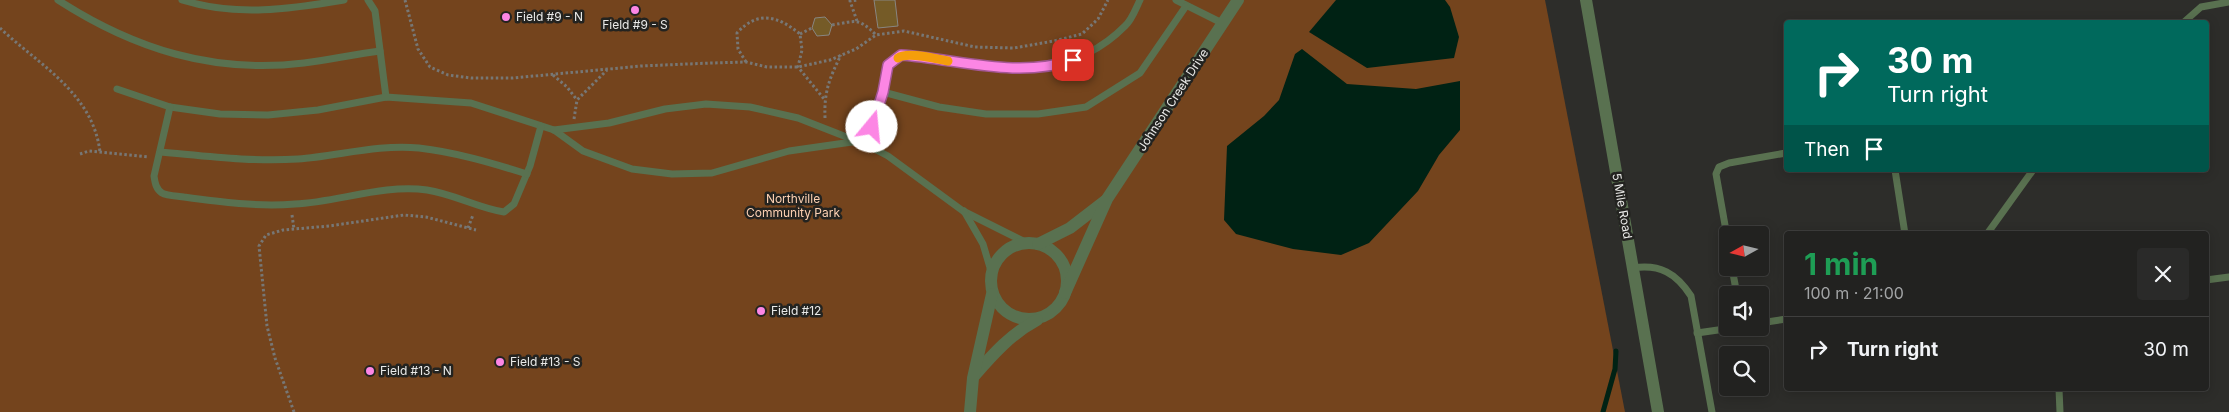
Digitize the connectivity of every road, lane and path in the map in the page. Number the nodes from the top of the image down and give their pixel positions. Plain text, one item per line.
1 (58, 0) edge
2 (182, 0) edge
3 (344, 0) edge
4 (368, 0) edge
5 (405, 0) edge
6 (858, 0) edge
7 (1108, 0) edge
8 (1140, 0) edge
9 (1176, 0) edge
10 (1238, 0) edge
11 (1586, 0) edge
12 (2229, 2) edge
13 (1186, 6) junction
14 (857, 20) junction
15 (2186, 20) edge
16 (1222, 23) junction
17 (832, 25) dead end
18 (0, 28) edge
19 (812, 28) dead end
20 (800, 34) junction
21 (876, 35) junction
22 (380, 51) junction
23 (841, 55) junction
24 (746, 62) junction
25 (798, 67) junction
26 (608, 69) junction
27 (552, 74) junction
28 (117, 89) dead end
29 (883, 92) junction
30 (386, 97) junction
31 (824, 99) junction
32 (577, 100) junction
33 (170, 106) junction
34 (541, 126) junction
35 (572, 128) junction
36 (823, 128) junction
37 (554, 130) junction
38 (859, 141) junction
39 (867, 145) junction
40 (100, 152) junction
41 (1784, 153) edge
42 (80, 154) dead end
43 (160, 155) junction
44 (1895, 172) edge
45 (2032, 172) edge
46 (526, 174) junction
47 (1107, 199) junction
48 (963, 211) junction
49 (1725, 226) edge
50 (476, 230) dead end
51 (1905, 231) edge
52 (1988, 231) edge
53 (1032, 243) junction
54 (1633, 268) junction
55 (992, 271) junction
56 (2229, 277) edge
57 (2209, 280) edge
58 (1066, 293) junction
59 (992, 294) junction
60 (1041, 318) junction
61 (1784, 319) edge
62 (1769, 322) edge
63 (1719, 330) edge
64 (1698, 333) junction
65 (973, 378) junction
66 (2059, 391) edge
67 (294, 412) edge
68 (970, 412) edge
69 (1658, 412) edge
70 (1712, 412) edge
71 (2060, 412) edge

1 - 22 lane
2 - 3 lane
4 - 22 lane
5 - 27 path
6 - 14 path
7 - 21 path
8 - 29 lane
9 - 13 lane
10 - 16 street, Johnson Creek Drive
11 - 54 street, 5 Mile Road
12 - 15 lane
13 - 16 lane
13 - 29 lane
14 - 17 path
14 - 21 path
16 - 47 street, Johnson Creek Drive
18 - 40 path
19 - 20 path
20 - 24 path
20 - 25 path
21 - 23 path
22 - 30 lane
23 - 25 path
23 - 31 path
24 - 25 path
24 - 26 path
25 - 31 path
26 - 27 path
26 - 32 path
27 - 32 path
28 - 33 lane
29 - 39 lane
30 - 33 lane
30 - 34 lane
31 - 36 path
32 - 35 path
33 - 43 lane
34 - 37 lane
34 - 46 lane
35 - 36 lane
35 - 37 lane
36 - 38 lane
37 - 38 lane
38 - 39 lane
39 - 48 lane
40 - 42 path
40 - 43 path
41 - 49 lane
43 - 46 lane
43 - 46 lane
44 - 51 lane
45 - 52 lane
47 - 53 street, Johnson Creek Drive
47 - 58 street, Johnson Creek Drive
48 - 53 lane
48 - 55 lane
50 - 67 path
53 - 55 street
53 - 58 street
54 - 64 lane
54 - 69 street, 5 Mile Road
55 - 59 street
56 - 57 lane
58 - 60 street
59 - 60 street
59 - 65 street
60 - 65 street
61 - 62 lane
63 - 64 lane
64 - 70 lane
65 - 68 street
66 - 71 lane

